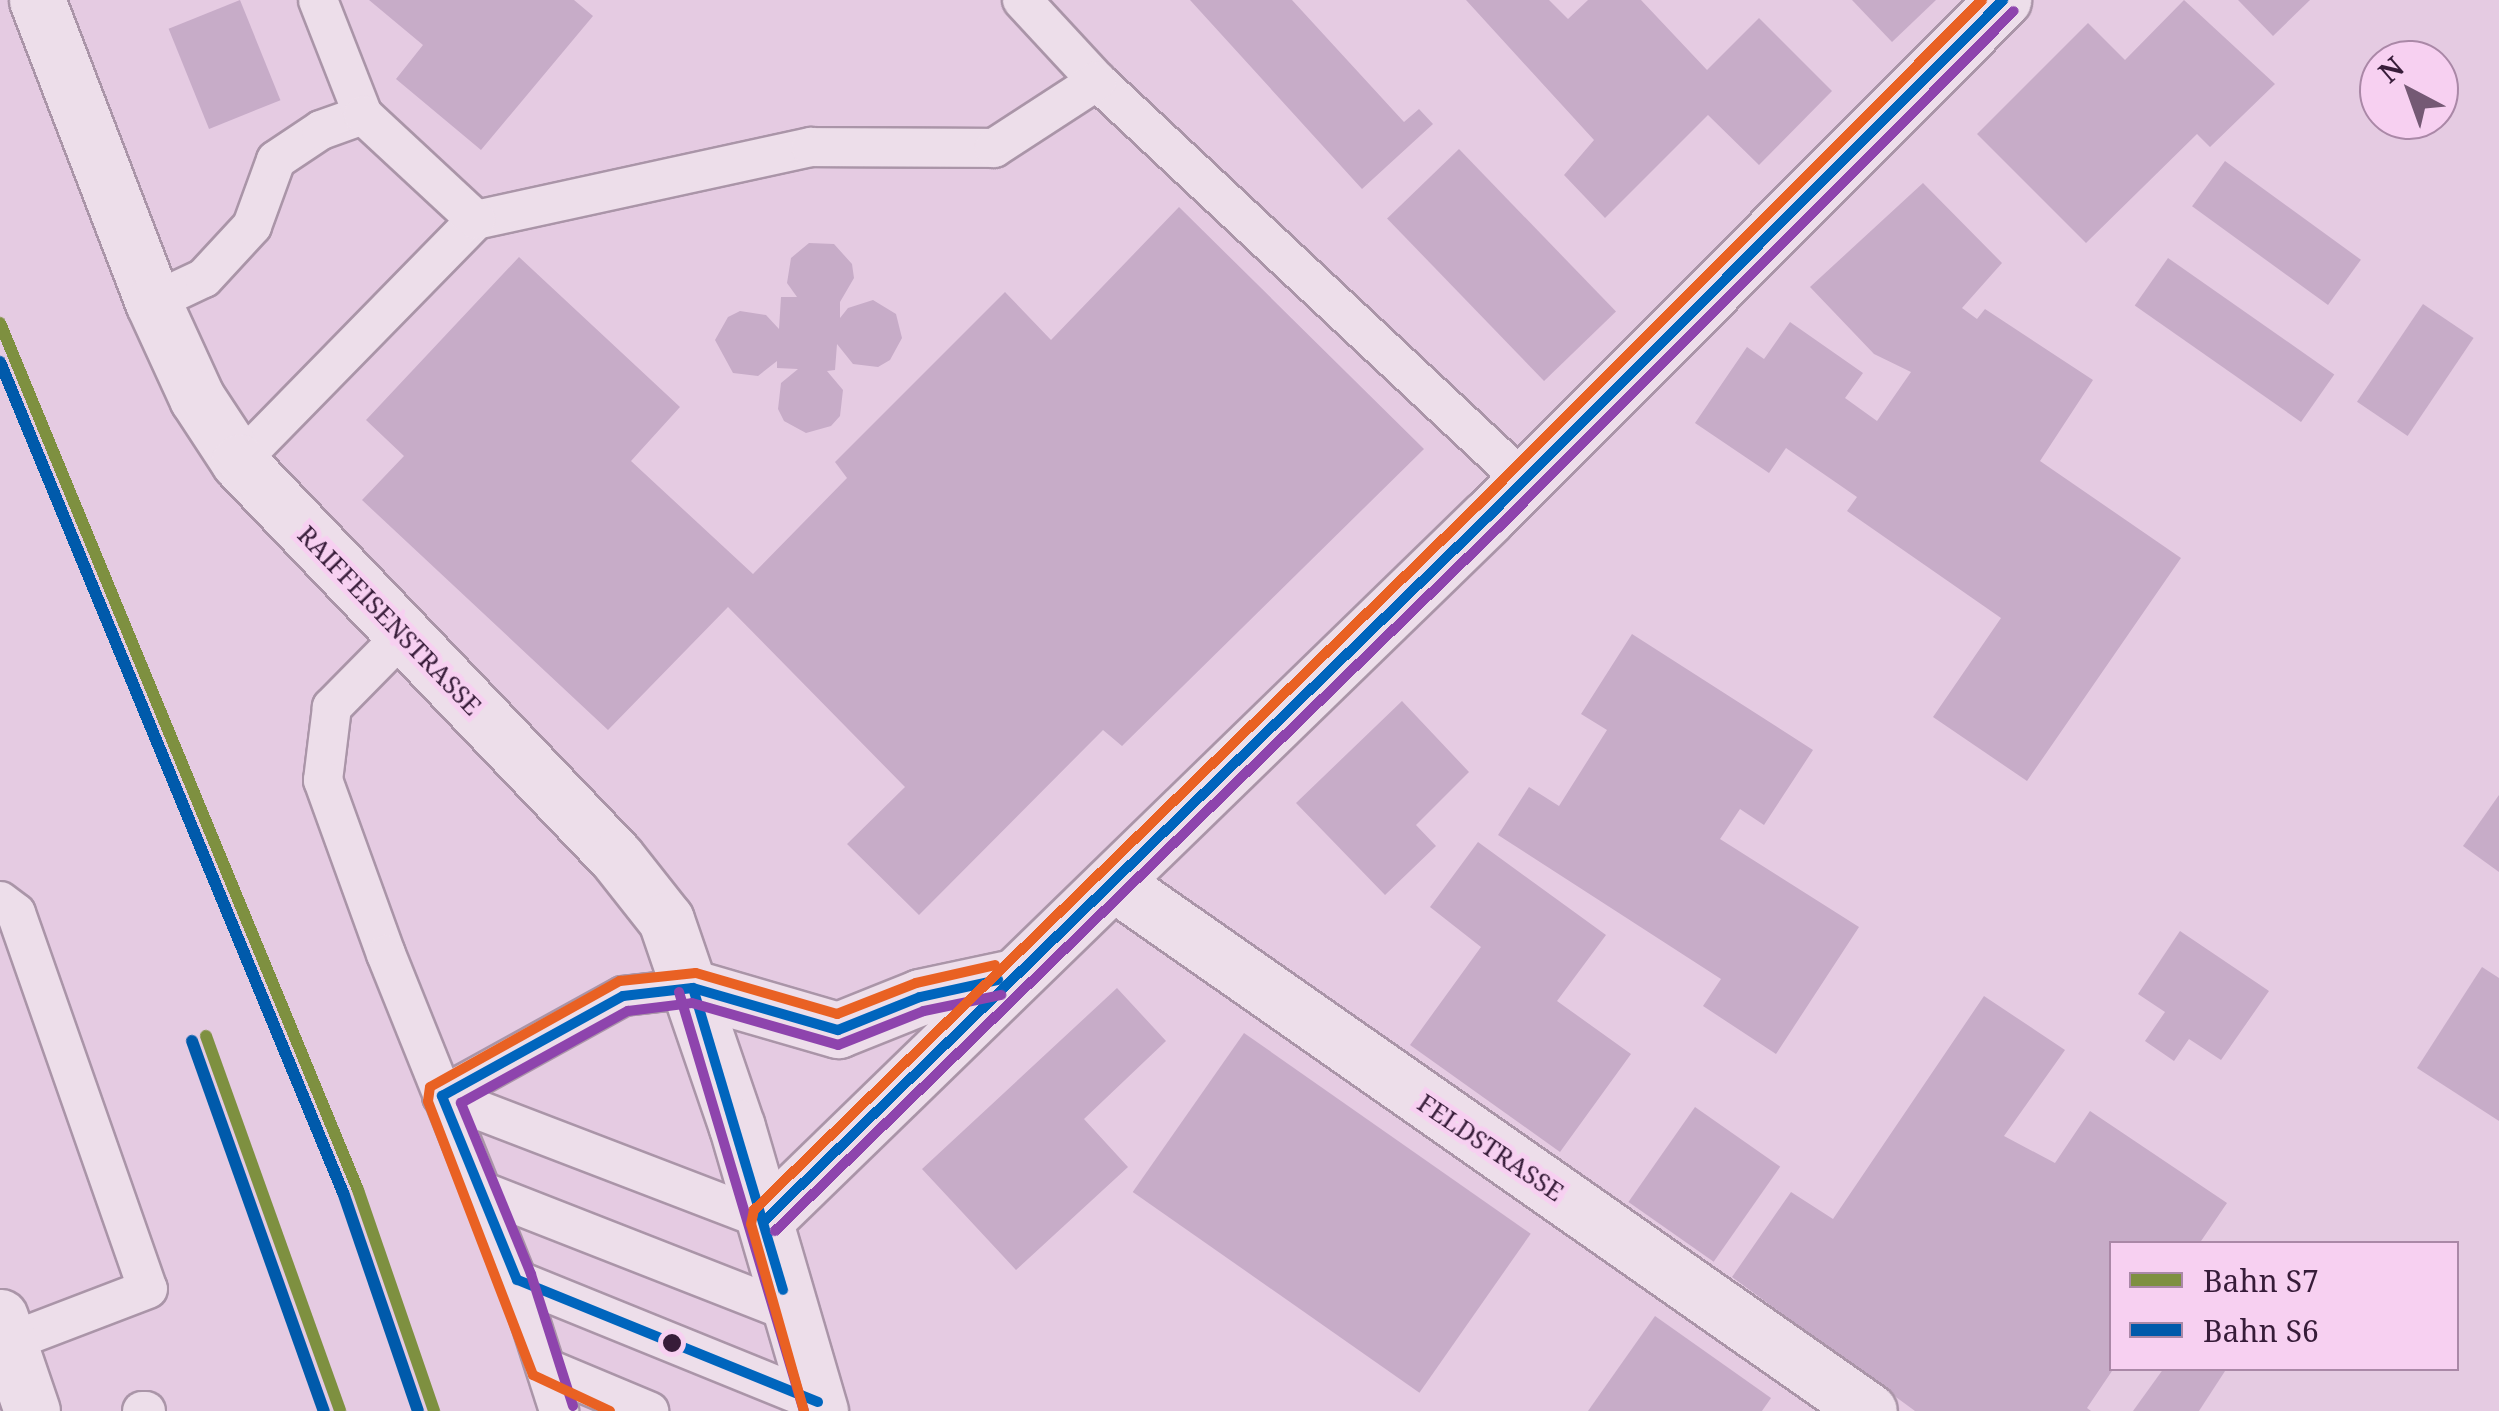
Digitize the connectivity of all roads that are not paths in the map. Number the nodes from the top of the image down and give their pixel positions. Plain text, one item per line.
1 (37, 0) edge
2 (318, 0) edge
3 (1022, 0) edge
4 (2003, 0) edge
5 (1097, 81) junction
6 (363, 114) junction
7 (476, 220) junction
8 (153, 302) junction
9 (239, 462) junction
10 (1524, 481) junction
11 (404, 634) junction
12 (1114, 883) junction
13 (0, 901) edge
14 (1013, 978) junction
15 (693, 988) junction
16 (442, 1096) junction
17 (484, 1192) junction
18 (765, 1220) junction
19 (518, 1280) junction
20 (788, 1311) junction
21 (4, 1330) edge
22 (546, 1368) junction
23 (819, 1406) edge
24 (32, 1411) edge
25 (559, 1411) edge
26 (649, 1411) edge
27 (1869, 1411) edge

1 - 8 street, RAIFFEISENSTRASSE
2 - 6 lane
3 - 5 lane
4 - 10 street
5 - 7 lane
5 - 10 lane
6 - 7 lane
6 - 8 lane
7 - 9 lane
8 - 9 street, RAIFFEISENSTRASSE
9 - 11 street, RAIFFEISENSTRASSE
10 - 12 street
11 - 15 street, RAIFFEISENSTRASSE
11 - 16 lane
12 - 14 street
12 - 27 street, FELDSTRASSE
13 - 21 lane
14 - 15 street
14 - 18 street
15 - 16 lane
15 - 18 street, RAIFFEISENSTRASSE
16 - 17 lane
16 - 18 lane
17 - 19 lane
17 - 20 lane
18 - 20 street, RAIFFEISENSTRASSE
19 - 22 lane
19 - 23 lane
20 - 23 street, RAIFFEISENSTRASSE
21 - 24 street
22 - 25 lane
22 - 26 lane

